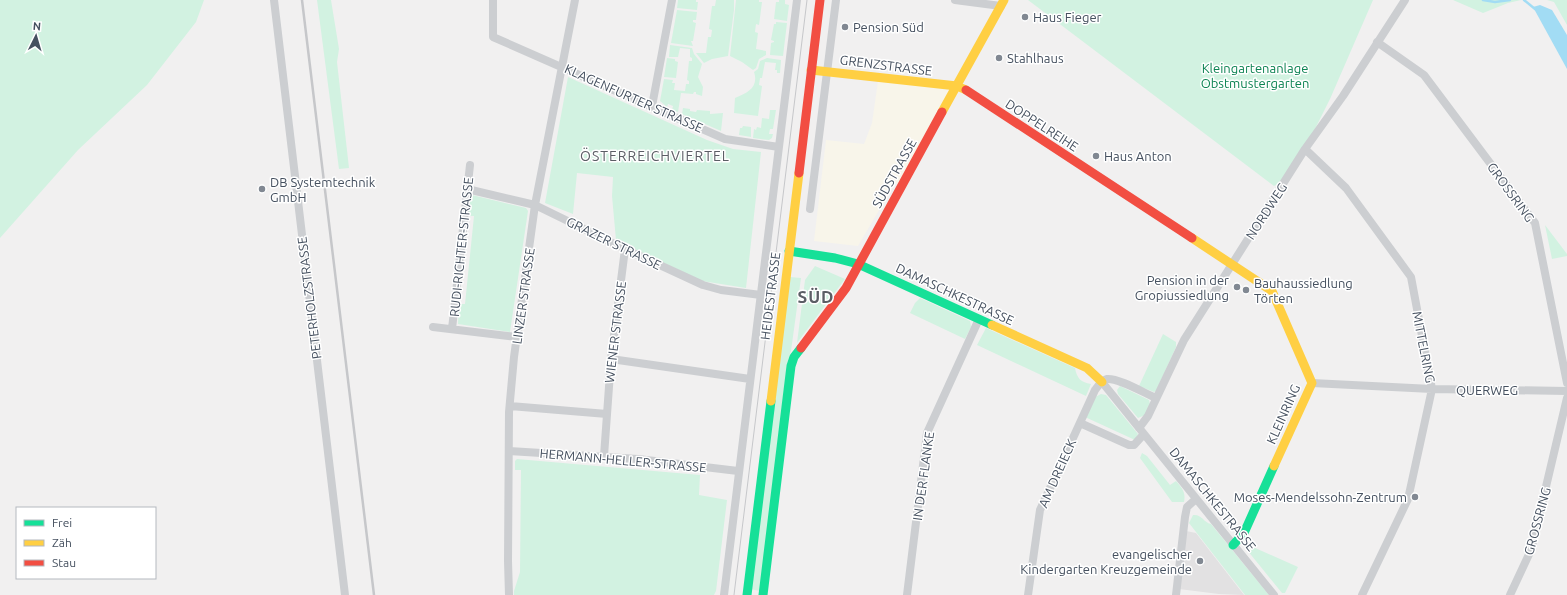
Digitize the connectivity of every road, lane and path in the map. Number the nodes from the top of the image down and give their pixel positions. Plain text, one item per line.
1 (274, 0) edge
2 (493, 0) edge
3 (575, 0) edge
4 (672, 0) edge
5 (797, 0) edge
6 (820, 0) edge
7 (836, 0) edge
8 (954, 0) edge
9 (1405, 0) edge
10 (1003, 3) edge
11 (1377, 42) junction
12 (563, 67) junction
13 (811, 70) junction
14 (827, 71) junction
15 (958, 86) junction
16 (652, 106) junction
17 (779, 147) junction
18 (1306, 149) junction
19 (470, 165) dead end
20 (467, 189) junction
21 (535, 205) junction
22 (810, 209) dead end
23 (625, 249) junction
24 (789, 251) junction
25 (858, 264) junction
26 (1232, 265) junction
27 (761, 296) junction
28 (979, 320) junction
29 (433, 327) dead end
30 (452, 329) junction
31 (517, 337) junction
32 (611, 359) junction
33 (750, 379) junction
34 (1102, 382) junction
35 (1312, 383) junction
36 (1567, 383) edge
37 (1432, 389) junction
38 (1567, 391) edge
39 (1156, 398) junction
40 (1567, 398) edge
41 (510, 406) junction
42 (607, 414) junction
43 (1080, 423) junction
44 (1141, 431) junction
45 (509, 451) junction
46 (604, 456) junction
47 (738, 471) junction
48 (1196, 500) junction
49 (1233, 545) junction
50 (345, 595) edge
51 (509, 595) edge
52 (724, 595) edge
53 (747, 595) edge
54 (763, 595) edge
55 (907, 595) edge
56 (1028, 595) edge
57 (1176, 595) edge
58 (1274, 595) edge
59 (1362, 595) edge
60 (1510, 595) edge

1 - 50 street, PETERHOLZSTRASSE
2 - 12 street, KLAGENFURTER STRASSE
3 - 12 street, LINZER STRASSE
4 - 16 street
5 - 17 street, HEIDESTRASSE
6 - 13 street, HEIDESTRASSE
7 - 14 street
8 - 10 street
9 - 11 street, NORDWEG
10 - 15 street, SÜDSTRASSE
11 - 18 street, NORDWEG
11 - 36 street, GROSSRING
12 - 16 street, KLAGENFURTER STRASSE
12 - 21 street, LINZER STRASSE
13 - 14 street, GRENZSTRASSE
13 - 24 street, HEIDESTRASSE
14 - 15 street, GRENZSTRASSE
14 - 22 street
15 - 25 street, SÜDSTRASSE
15 - 26 street, DOPPELREIHE
16 - 17 street, KLAGENFURTER STRASSE
17 - 27 street, HEIDESTRASSE
18 - 26 street, NORDWEG
18 - 37 street, MITTELRING
19 - 20 street, RUDI-RICHTER-STRASSE
20 - 21 street, GRAZER STRASSE
20 - 30 street, RUDI-RICHTER-STRASSE
21 - 23 street, GRAZER STRASSE
21 - 31 street, LINZER STRASSE
23 - 27 street, GRAZER STRASSE
23 - 32 street, WIENER STRASSE
24 - 25 street, DAMASCHKESTRASSE
24 - 53 street, HEIDESTRASSE
25 - 28 street, DAMASCHKESTRASSE
25 - 54 street, SÜDSTRASSE
26 - 35 street, KLEINRING
26 - 39 street, NORDWEG
27 - 33 street, HEIDESTRASSE
28 - 34 street, DAMASCHKESTRASSE
28 - 55 street, IN DER FLANKE
29 - 30 street
30 - 31 street
31 - 41 street, LINZER STRASSE
32 - 33 street
32 - 42 street, WIENER STRASSE
33 - 47 street, HEIDESTRASSE
34 - 39 street
34 - 43 street, AM DREIECK
34 - 44 street, DAMASCHKESTRASSE
35 - 37 street, QUERWEG
35 - 49 street, KLEINRING
37 - 38 street, QUERWEG
37 - 59 street, MITTELRING
39 - 44 street, NORDWEG
40 - 60 street, GROSSRING
41 - 42 street
41 - 45 street, LINZER STRASSE
42 - 46 street, WIENER STRASSE
43 - 44 street, AM DREIECK
43 - 56 street, AM DREIECK
44 - 48 street, DAMASCHKESTRASSE
45 - 46 street, HERMANN-HELLER-STRASSE
45 - 51 street, LINZER STRASSE
46 - 47 street, HERMANN-HELLER-STRASSE
47 - 52 street, HEIDESTRASSE
48 - 49 street, DAMASCHKESTRASSE
48 - 57 street
49 - 58 street, DAMASCHKESTRASSE

